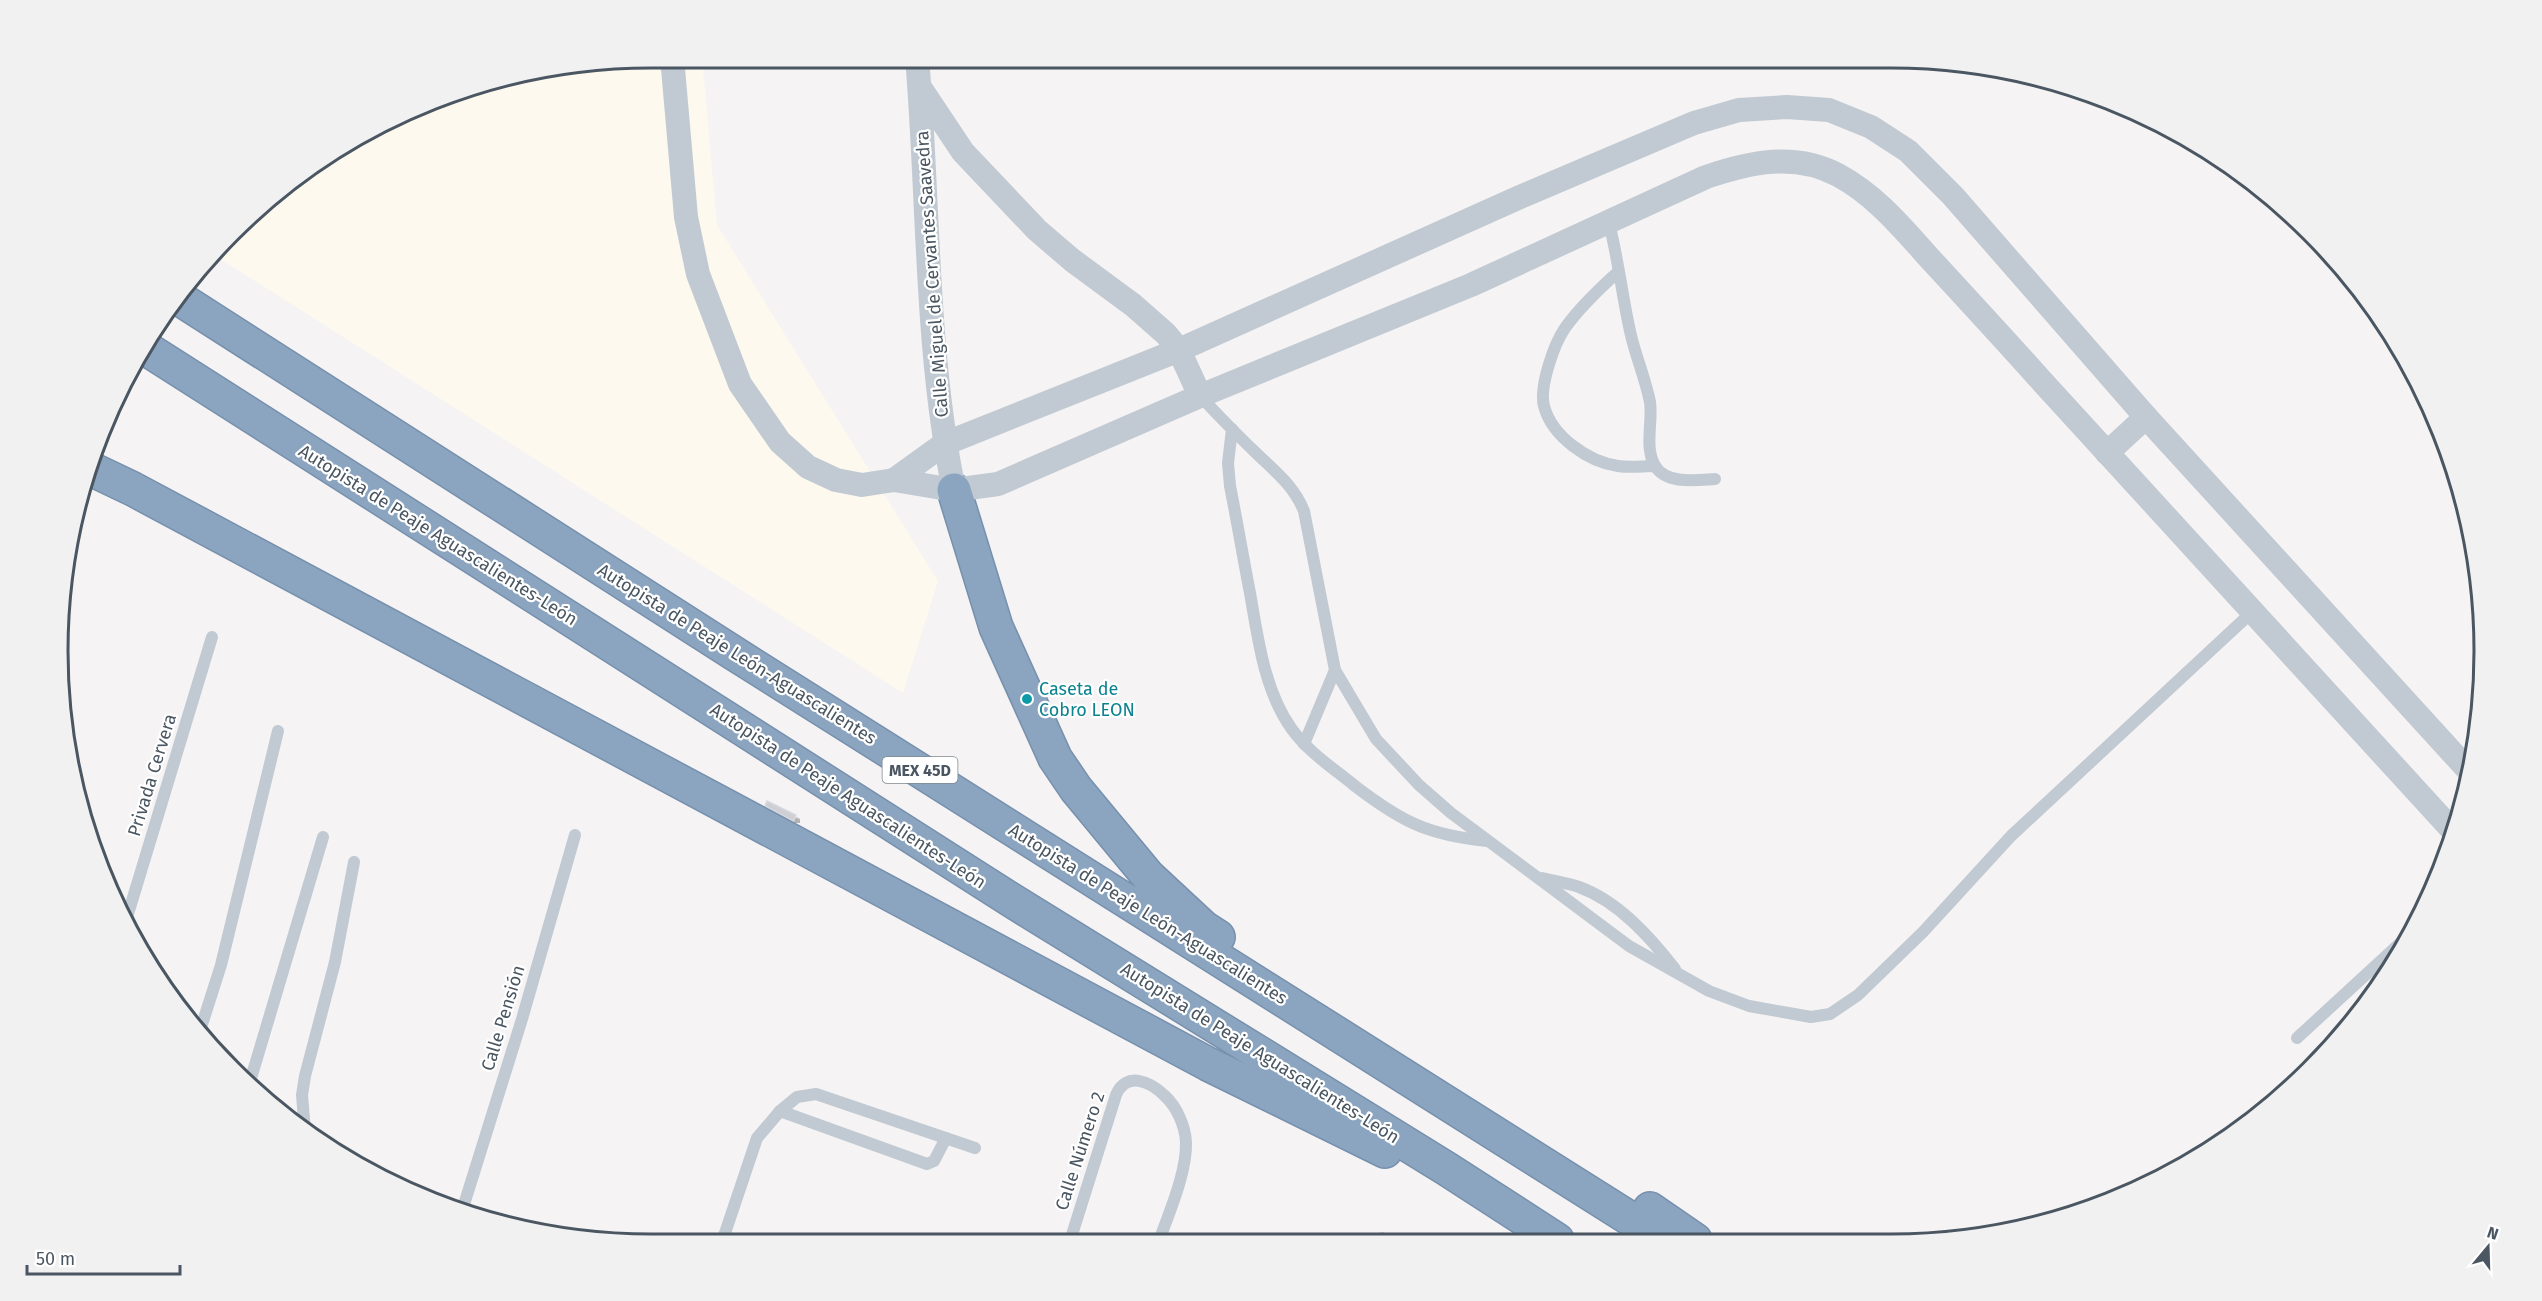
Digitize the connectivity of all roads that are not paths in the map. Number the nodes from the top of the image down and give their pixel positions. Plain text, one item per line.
1 (673, 68) edge
2 (918, 68) edge
3 (920, 87) junction
4 (1609, 223) junction
5 (1618, 272) junction
6 (184, 302) edge
7 (1179, 350) junction
8 (151, 352) edge
9 (1200, 396) junction
10 (2146, 417) junction
11 (1232, 429) junction
12 (944, 444) junction
13 (2107, 453) junction
14 (1655, 466) junction
15 (96, 471) edge
16 (1715, 479) dead end
17 (894, 480) junction
18 (954, 490) junction
19 (2250, 613) junction
20 (212, 636) dead end
21 (1335, 670) junction
22 (278, 731) dead end
23 (1304, 744) junction
24 (2463, 764) edge
25 (2448, 825) edge
26 (575, 835) dead end
27 (323, 837) dead end
28 (1490, 842) junction
29 (354, 862) dead end
30 (1535, 876) junction
31 (129, 910) edge
32 (2389, 954) edge
33 (1679, 974) junction
34 (202, 1023) edge
35 (2297, 1038) dead end
36 (252, 1076) edge
37 (780, 1111) junction
38 (304, 1119) edge
39 (946, 1138) junction
40 (975, 1148) dead end
41 (1447, 1169) junction
42 (464, 1203) edge
43 (725, 1234) edge
44 (1072, 1234) edge
45 (1161, 1234) edge
46 (1548, 1234) edge
47 (1654, 1234) edge
48 (1686, 1234) edge

1 - 17 street
2 - 3 street, Calle Miguel de Cervantes Saavedra
3 - 7 street
3 - 12 street, Calle Miguel de Cervantes Saavedra
4 - 5 lane
4 - 9 street
4 - 13 street
5 - 14 lane
5 - 14 lane
6 - 47 highway, Autopista de Peaje León-Aguascalientes / MEX 45D
7 - 9 street
7 - 10 street
7 - 12 street
8 - 41 highway, Autopista de Peaje Aguascalientes-León
9 - 11 lane
9 - 18 street
10 - 13 street
10 - 24 street
11 - 21 lane
11 - 23 lane
12 - 17 street
12 - 18 street, Calle Miguel de Cervantes Saavedra
13 - 19 street
14 - 16 lane
15 - 41 highway
17 - 18 street
18 - 48 highway
19 - 25 street
19 - 33 lane
20 - 31 lane, Privada Cervera
21 - 23 lane
21 - 28 lane
22 - 34 lane
23 - 28 lane
26 - 42 lane, Calle Pensión
27 - 36 lane
28 - 30 lane
29 - 38 lane
30 - 33 lane
30 - 33 lane
32 - 35 lane
37 - 39 lane
37 - 39 lane
37 - 43 lane
39 - 40 lane
41 - 46 highway, Autopista de Peaje Aguascalientes-León
44 - 45 lane, Calle Número 2

